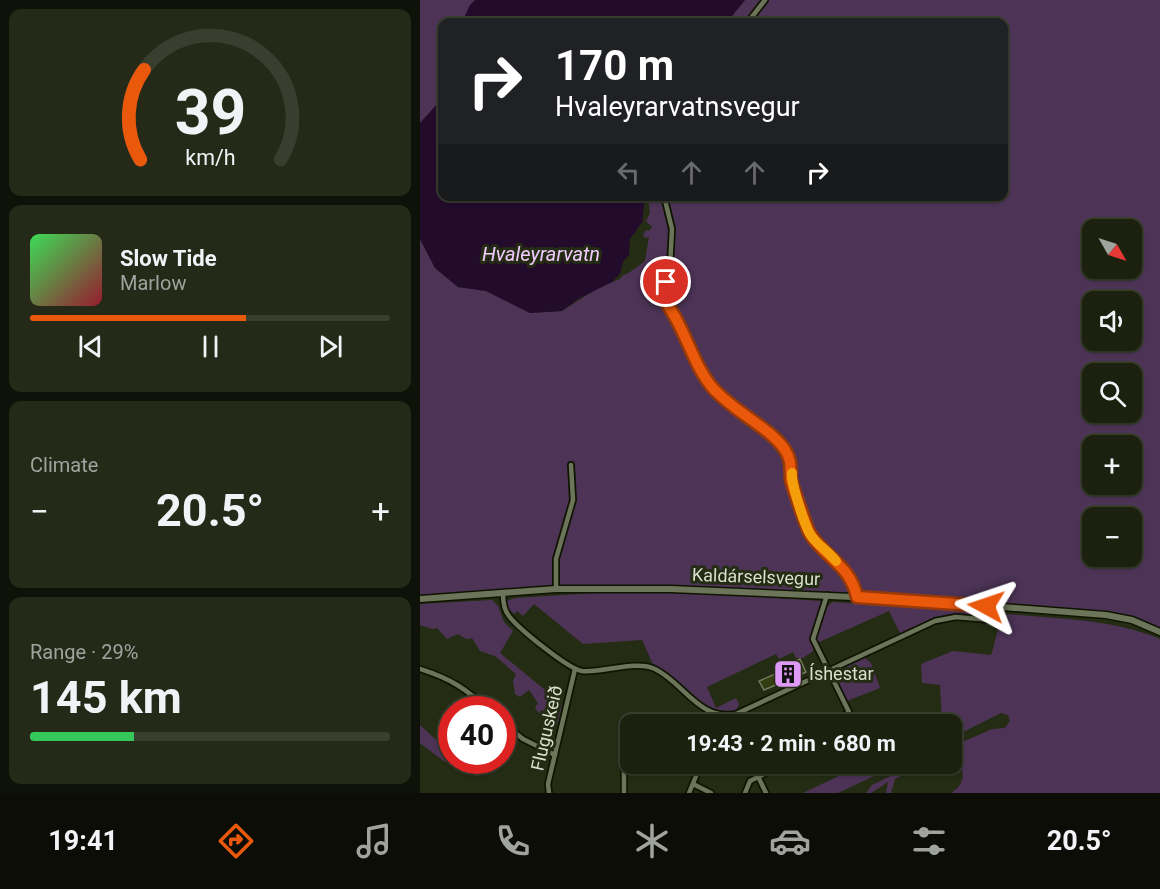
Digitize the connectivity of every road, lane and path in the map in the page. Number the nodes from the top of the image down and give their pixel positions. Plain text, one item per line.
1 (765, 0) edge
2 (751, 18) edge
3 (665, 201) edge
4 (571, 465) dead end
5 (556, 589) junction
6 (502, 594) junction
7 (827, 595) junction
8 (857, 597) junction
9 (420, 599) edge
10 (1000, 608) junction
11 (1160, 632) edge
12 (420, 669) edge
13 (575, 669) junction
14 (828, 671) junction
15 (473, 696) edge
16 (846, 714) edge
17 (516, 734) edge
18 (555, 755) junction
19 (624, 774) edge
20 (698, 774) edge
21 (757, 774) edge
22 (765, 774) edge
23 (759, 777) junction
24 (693, 784) junction
25 (549, 793) edge
26 (624, 793) edge
27 (689, 793) edge
28 (711, 793) edge
29 (745, 793) edge
30 (766, 793) edge

1 - 2 street
3 - 8 street
4 - 5 street
5 - 6 street, Kaldárselsvegur
5 - 7 street, Kaldárselsvegur
6 - 9 street, Kaldárselsvegur
6 - 13 street
7 - 8 street, Kaldárselsvegur
7 - 14 street
8 - 10 street, Kaldárselsvegur
10 - 11 street, Kaldárselsvegur
10 - 14 street
12 - 15 street
13 - 14 street
13 - 18 street, Fluguskeið
14 - 16 street
17 - 18 street
18 - 25 street, Fluguskeið
19 - 26 street
20 - 24 street
21 - 23 street
22 - 23 street
23 - 29 street
23 - 30 street
24 - 27 street
24 - 28 street

